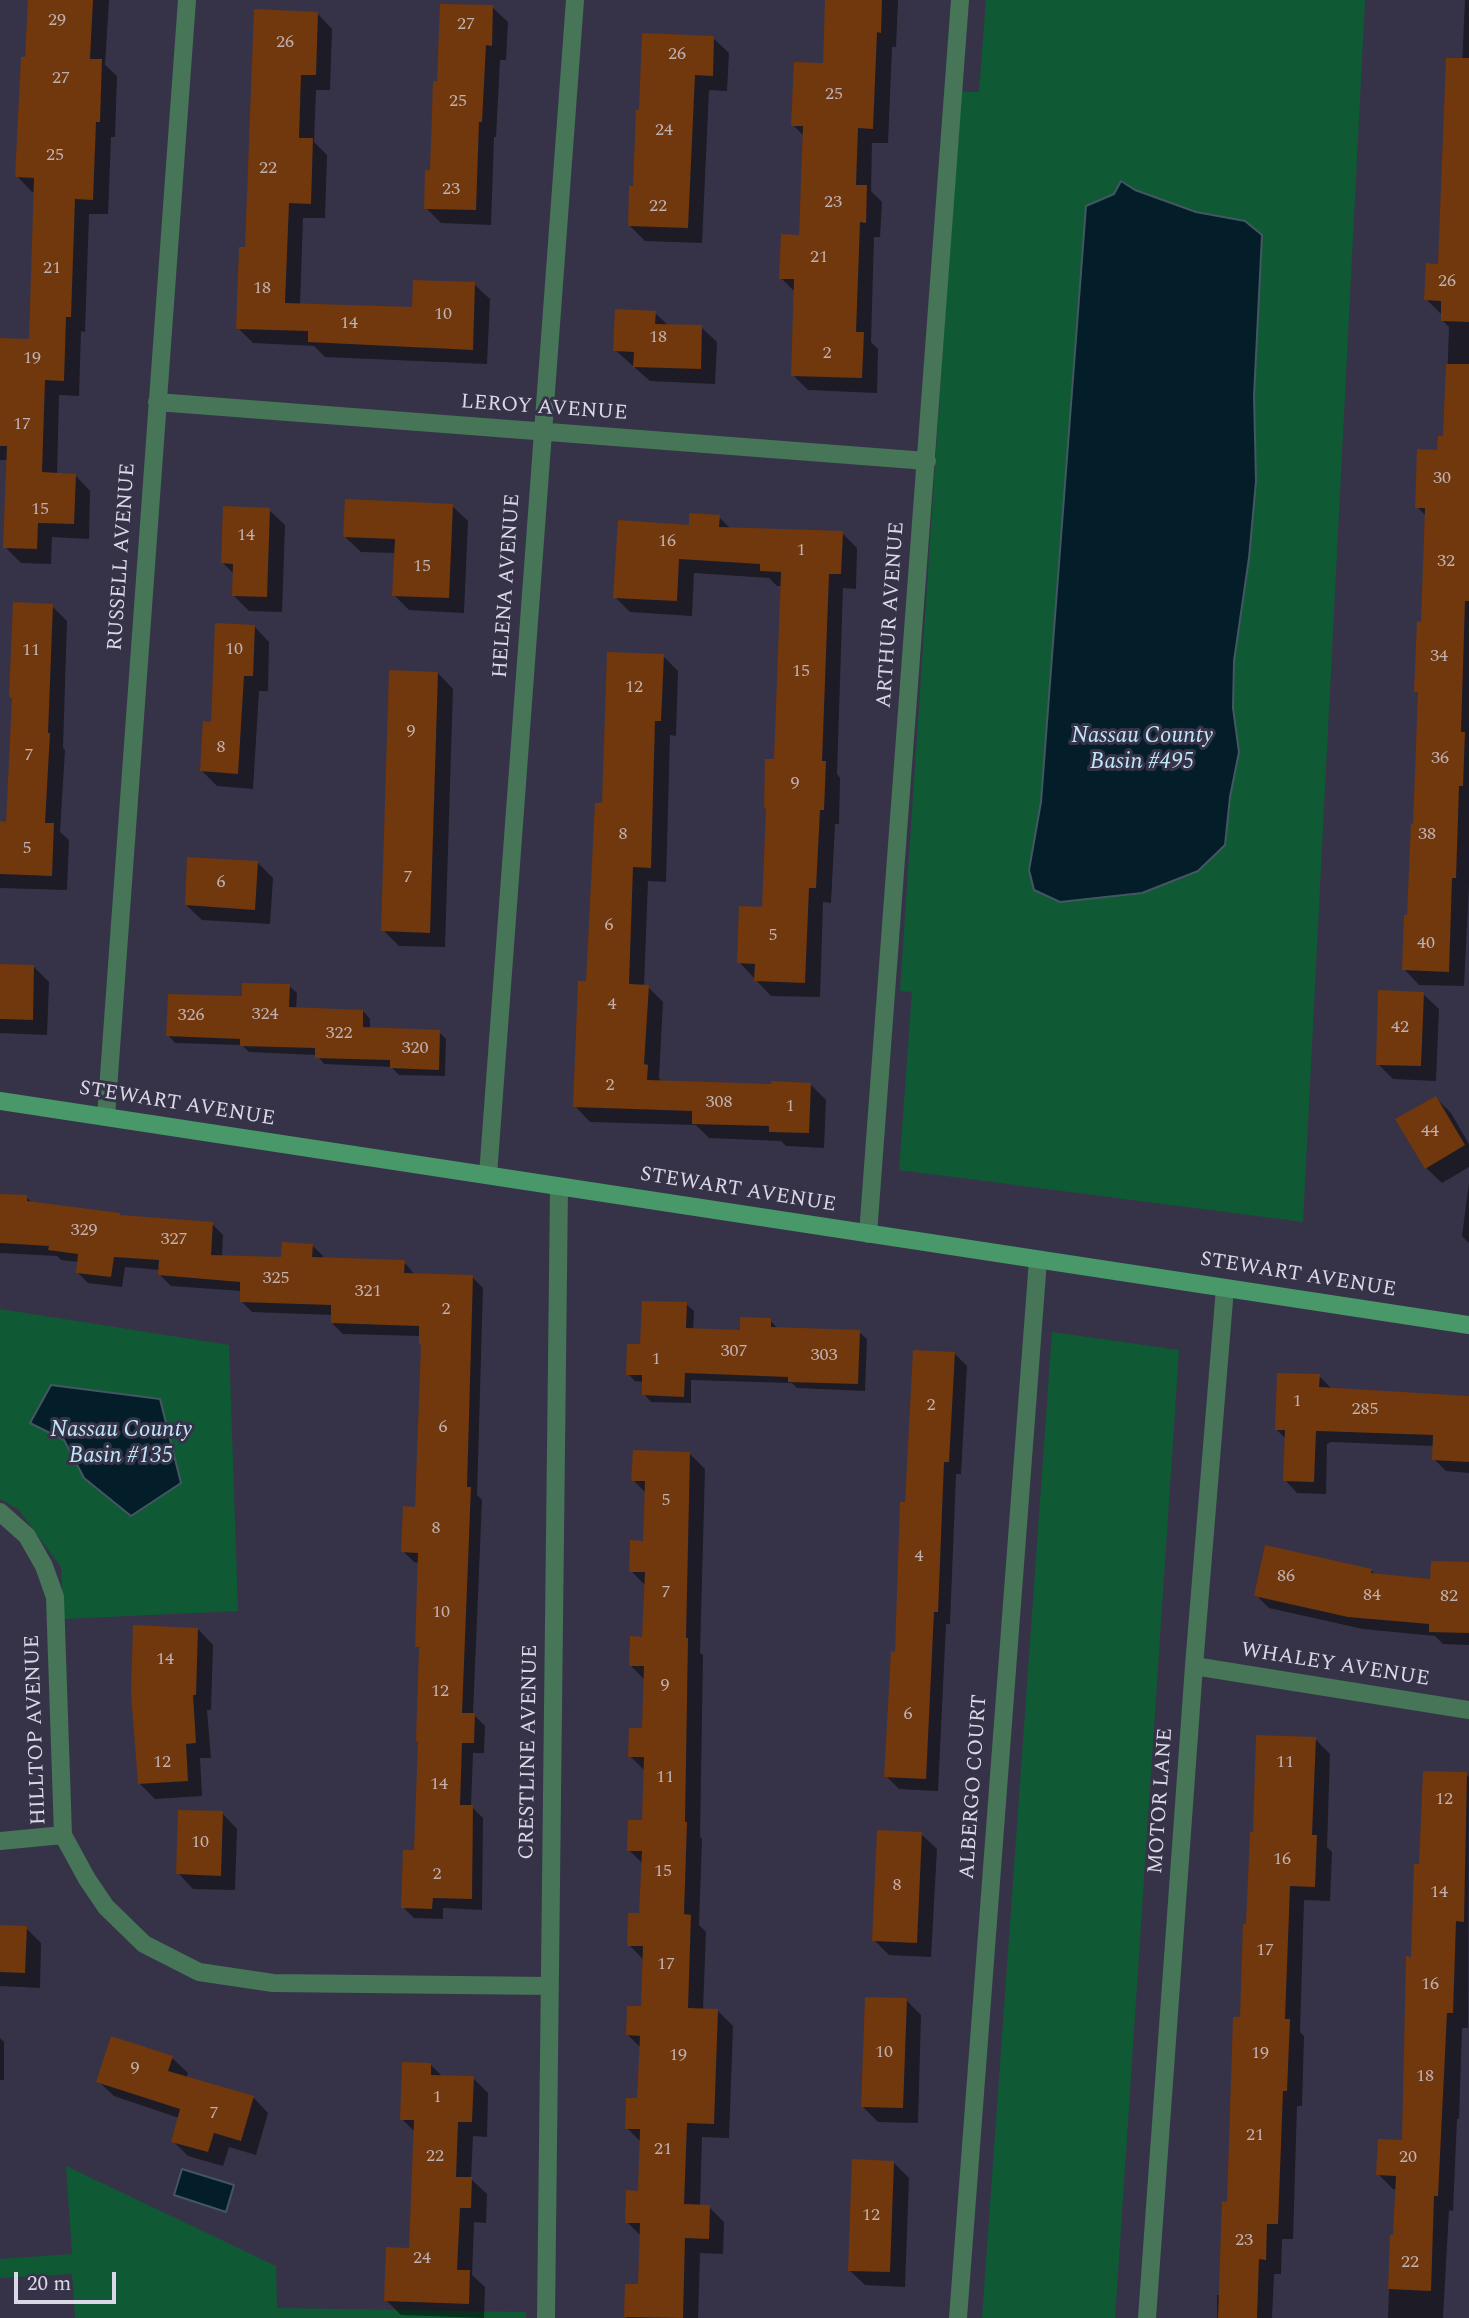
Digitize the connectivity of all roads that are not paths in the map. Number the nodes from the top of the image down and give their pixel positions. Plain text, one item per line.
1 (187, 0) edge
2 (575, 0) edge
3 (960, 0) edge
4 (157, 402) junction
5 (542, 432) junction
6 (927, 461) junction
7 (0, 1101) edge
8 (106, 1117) junction
9 (488, 1175) junction
10 (559, 1187) junction
11 (868, 1234) junction
12 (1038, 1260) junction
13 (1225, 1288) junction
14 (1469, 1325) edge
15 (0, 1512) edge
16 (1194, 1666) junction
17 (1469, 1710) edge
18 (63, 1835) junction
19 (0, 1840) edge
20 (550, 1986) junction
21 (546, 2318) edge
22 (958, 2318) edge
23 (1147, 2318) edge

1 - 4 street, RUSSELL AVENUE
2 - 5 street, HELENA AVENUE
3 - 6 street, ARTHUR AVENUE
4 - 5 street, LEROY AVENUE
4 - 8 street, RUSSELL AVENUE
5 - 6 street, LEROY AVENUE
5 - 9 street, HELENA AVENUE
6 - 11 street, ARTHUR AVENUE
7 - 8 main road, STEWART AVENUE
8 - 9 main road, STEWART AVENUE
9 - 10 main road, STEWART AVENUE
10 - 11 main road, STEWART AVENUE
10 - 20 street, CRESTLINE AVENUE
11 - 12 main road, STEWART AVENUE
12 - 13 main road, STEWART AVENUE
12 - 22 street, ALBERGO COURT
13 - 14 main road, STEWART AVENUE
13 - 16 street, MOTOR LANE
15 - 18 street, HILLTOP AVENUE
16 - 17 street, WHALEY AVENUE
16 - 23 street, MOTOR LANE
18 - 19 street
18 - 20 street, HILLTOP AVENUE
20 - 21 street, CRESTLINE AVENUE

